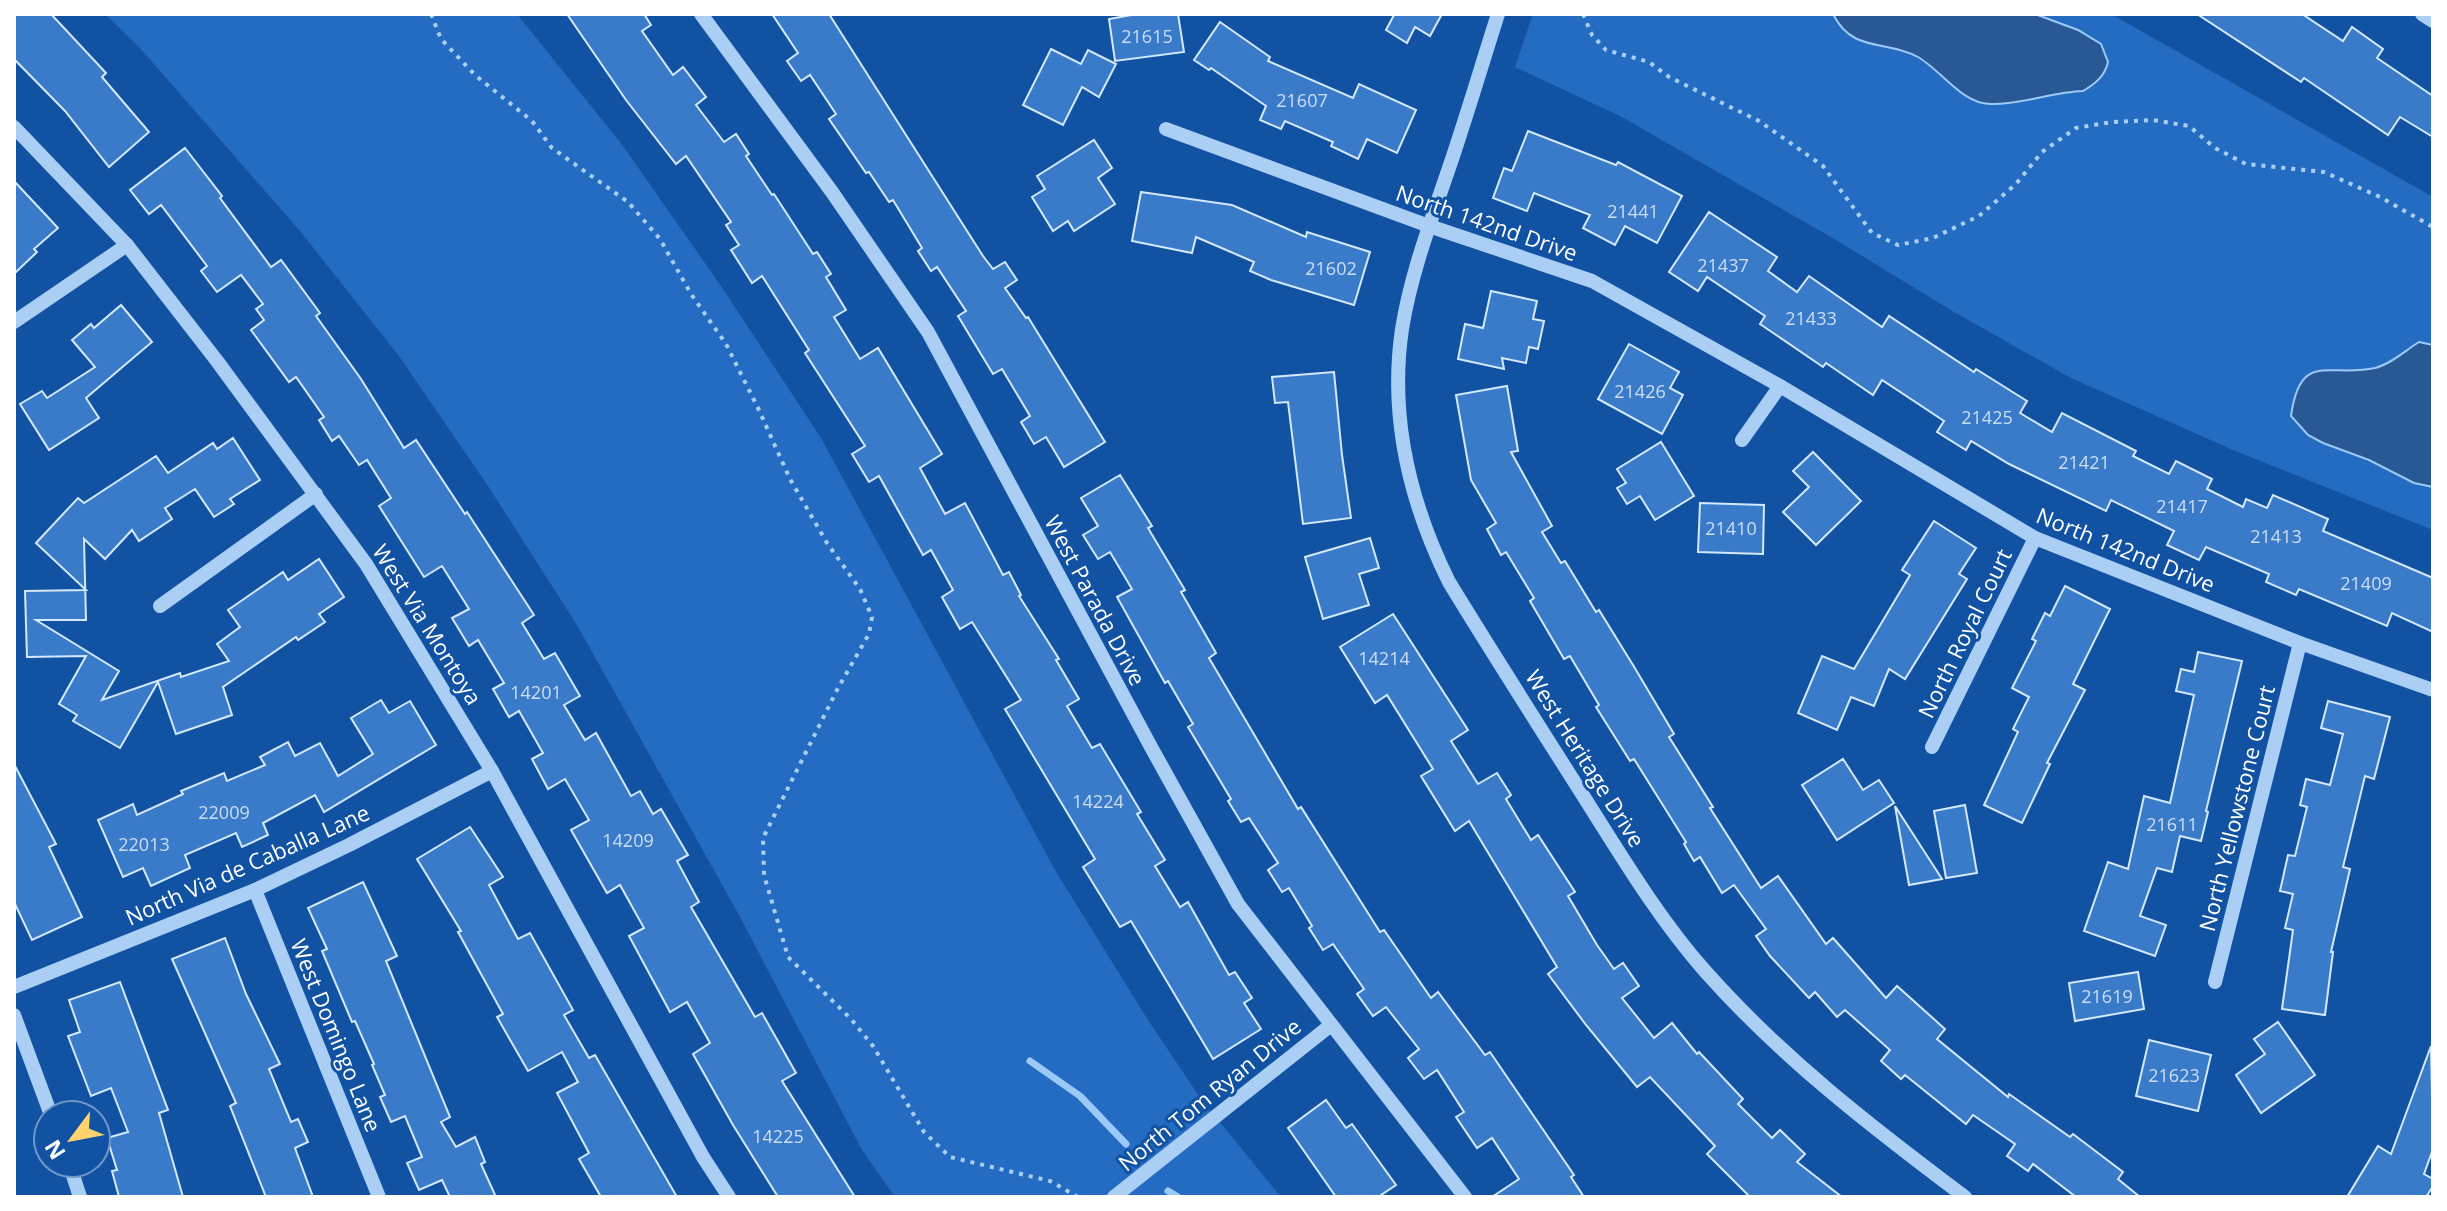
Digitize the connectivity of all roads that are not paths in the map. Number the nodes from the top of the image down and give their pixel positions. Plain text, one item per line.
1 (701, 14) edge
2 (1498, 14) edge
3 (2422, 14) edge
4 (2433, 21) edge
5 (14, 127) edge
6 (1166, 129) dead end
7 (1429, 226) junction
8 (127, 245) junction
9 (14, 322) edge
10 (1780, 386) junction
11 (1742, 440) dead end
12 (316, 494) junction
13 (2035, 538) junction
14 (160, 606) dead end
15 (2300, 643) junction
16 (2433, 690) edge
17 (1932, 747) dead end
18 (492, 771) junction
19 (255, 890) junction
20 (2215, 982) dead end
21 (14, 987) edge
22 (14, 1015) edge
23 (1331, 1025) junction
24 (45, 1099) edge
25 (379, 1197) edge
26 (729, 1197) edge
27 (1114, 1197) edge
28 (1465, 1197) edge
29 (1965, 1197) edge

1 - 23 street, West Parada Drive
2 - 7 street, West Heritage Drive
3 - 4 street
5 - 8 street, West Via Montoya
6 - 7 street, North 142nd Drive
7 - 10 street, North 142nd Drive
7 - 29 street, West Heritage Drive
8 - 9 street
8 - 12 street, West Via Montoya
10 - 11 street
10 - 13 street, North 142nd Drive
12 - 14 street
12 - 18 street, West Via Montoya
13 - 15 street, North 142nd Drive
13 - 17 street, North Royal Court
15 - 16 street, North 142nd Drive
15 - 20 street, North Yellowstone Court
18 - 19 street, North Via de Caballa Lane
18 - 26 street, West Via Montoya
19 - 21 street, North Via de Caballa Lane
19 - 25 street, West Domingo Lane
22 - 24 street
23 - 27 street, North Tom Ryan Drive
23 - 28 street, West Parada Drive

